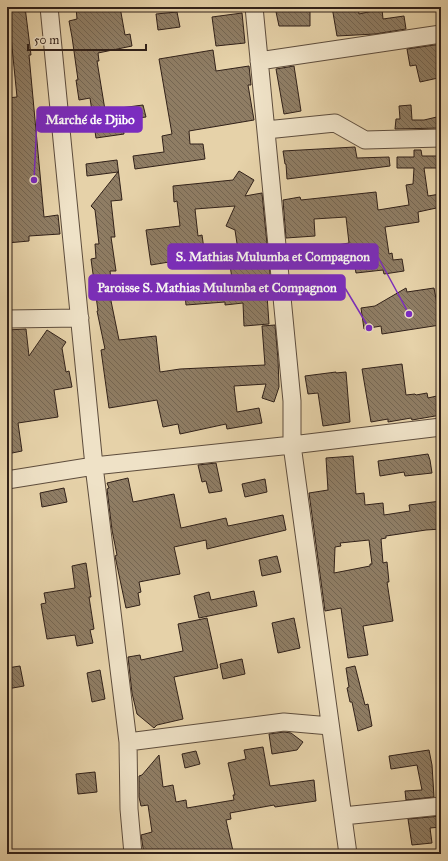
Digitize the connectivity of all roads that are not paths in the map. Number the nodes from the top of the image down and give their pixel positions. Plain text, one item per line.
1 (49, 7) edge
2 (254, 7) edge
3 (441, 34) edge
4 (259, 61) junction
5 (266, 130) junction
6 (441, 138) edge
7 (80, 318) junction
8 (7, 319) edge
9 (441, 427) edge
10 (292, 445) junction
11 (94, 466) junction
12 (7, 480) edge
13 (330, 726) junction
14 (128, 742) junction
15 (441, 806) edge
16 (343, 816) junction
17 (133, 854) edge
18 (348, 854) edge

1 - 7 street
2 - 4 street
3 - 4 street
4 - 5 street
5 - 6 street
5 - 10 street
7 - 8 street
7 - 11 street
9 - 10 street
10 - 11 street
10 - 13 street
11 - 12 street
11 - 14 street
13 - 14 street
13 - 16 street
14 - 17 street
15 - 16 street
16 - 18 street

